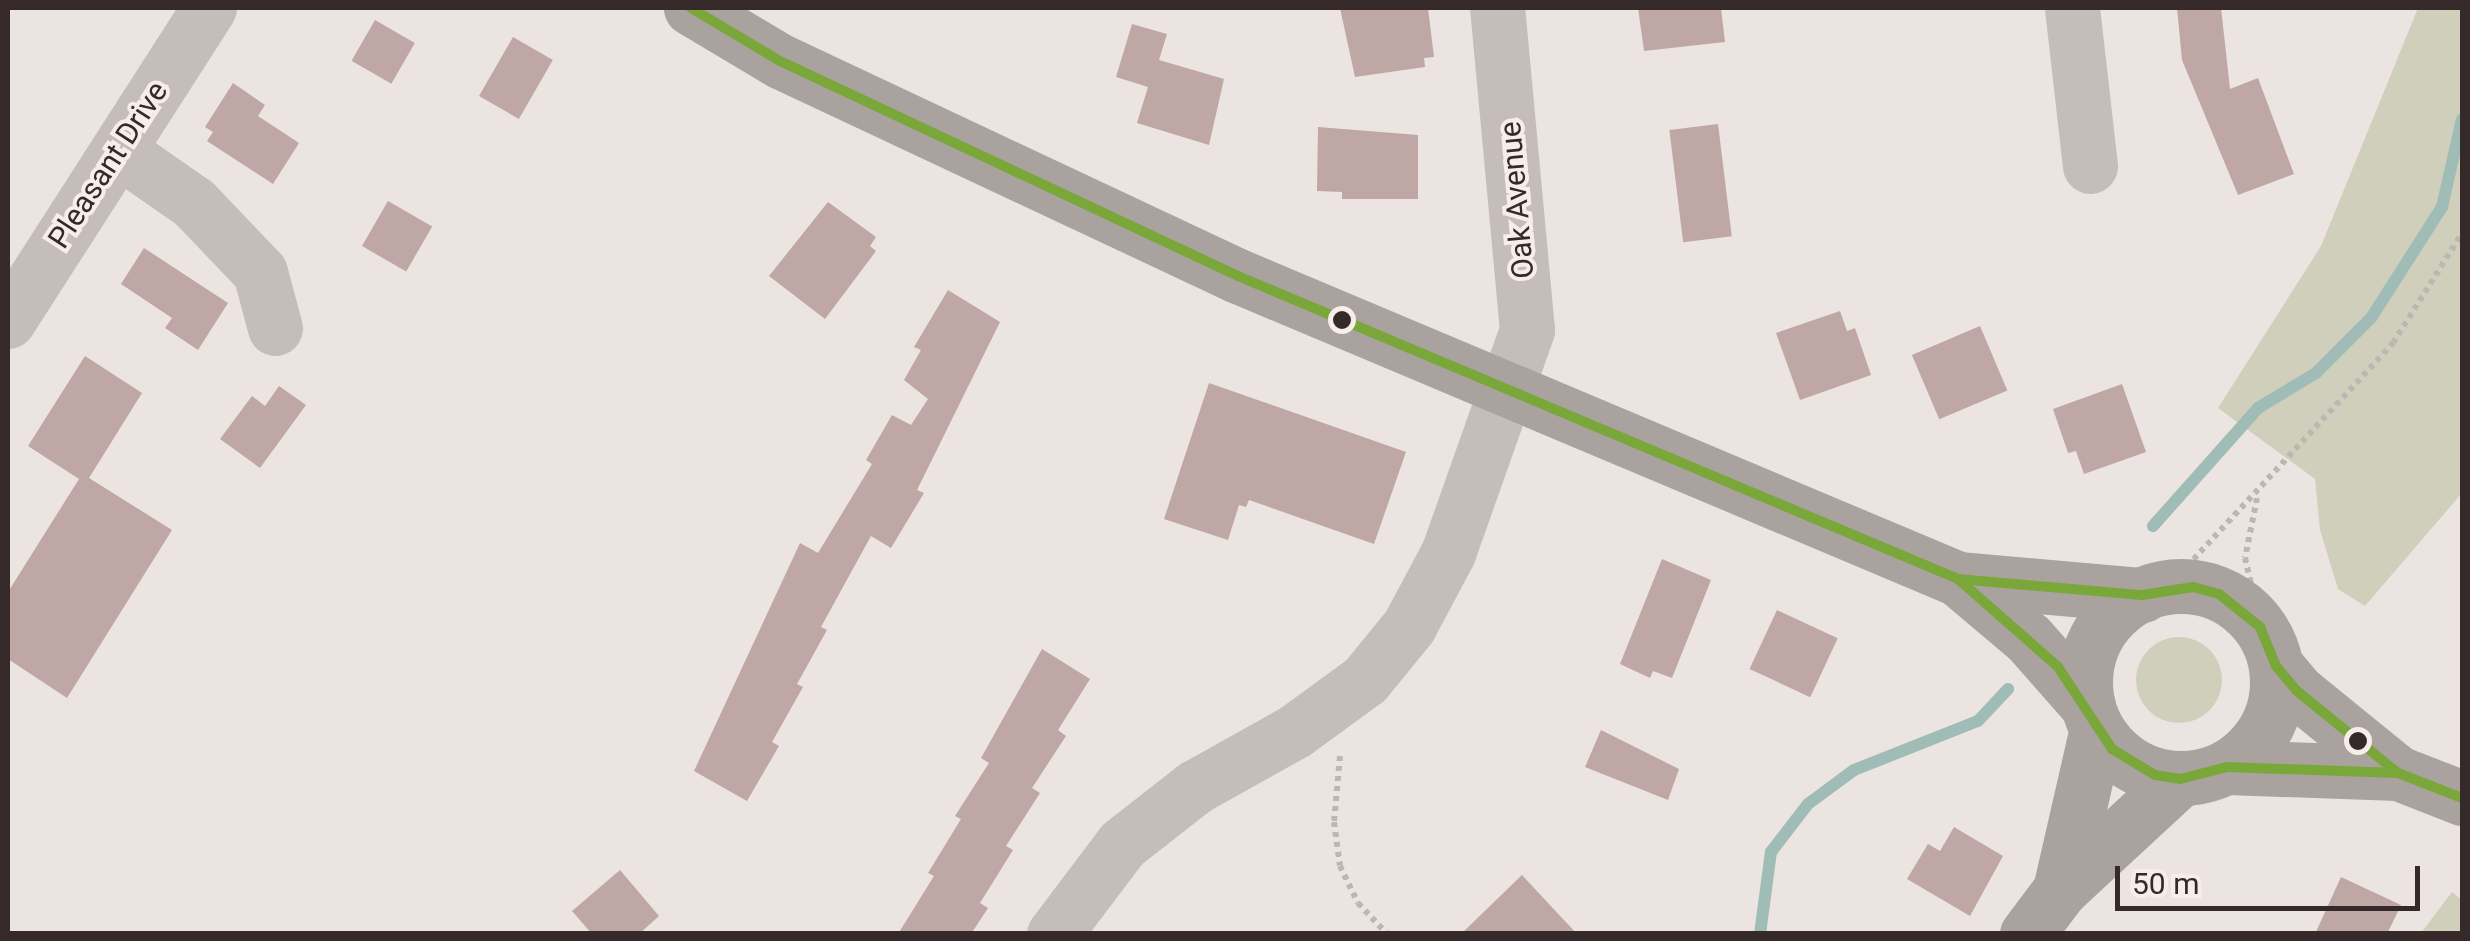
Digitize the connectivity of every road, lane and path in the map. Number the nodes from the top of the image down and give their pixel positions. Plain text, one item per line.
1 (208, 8) edge
2 (692, 8) edge
3 (1497, 8) edge
4 (2072, 8) edge
5 (118, 150) junction
6 (2090, 166) dead end
7 (2462, 234) edge
8 (8, 321) edge
9 (275, 328) dead end
10 (1510, 390) junction
11 (2257, 497) junction
12 (1958, 578) junction
13 (2154, 591) junction
14 (2268, 646) junction
15 (2092, 718) junction
16 (1340, 748) dead end
17 (2398, 772) junction
18 (2203, 773) junction
19 (2462, 798) edge
20 (2060, 890) junction
21 (1054, 934) edge
22 (1387, 934) edge
23 (2027, 934) edge

1 - 5 street, Pleasant Drive
2 - 10 main road
3 - 10 street, Oak Avenue
4 - 6 street
5 - 8 street, Pleasant Drive
5 - 9 street
7 - 11 path
10 - 12 main road
10 - 21 street, Oak Avenue
11 - 13 path
11 - 14 path
12 - 13 main road
12 - 15 main road
13 - 14 main road
13 - 15 main road
14 - 17 main road
14 - 18 main road
15 - 18 main road
15 - 20 main road
16 - 22 path
17 - 18 main road
17 - 19 main road
18 - 20 main road
20 - 23 main road

